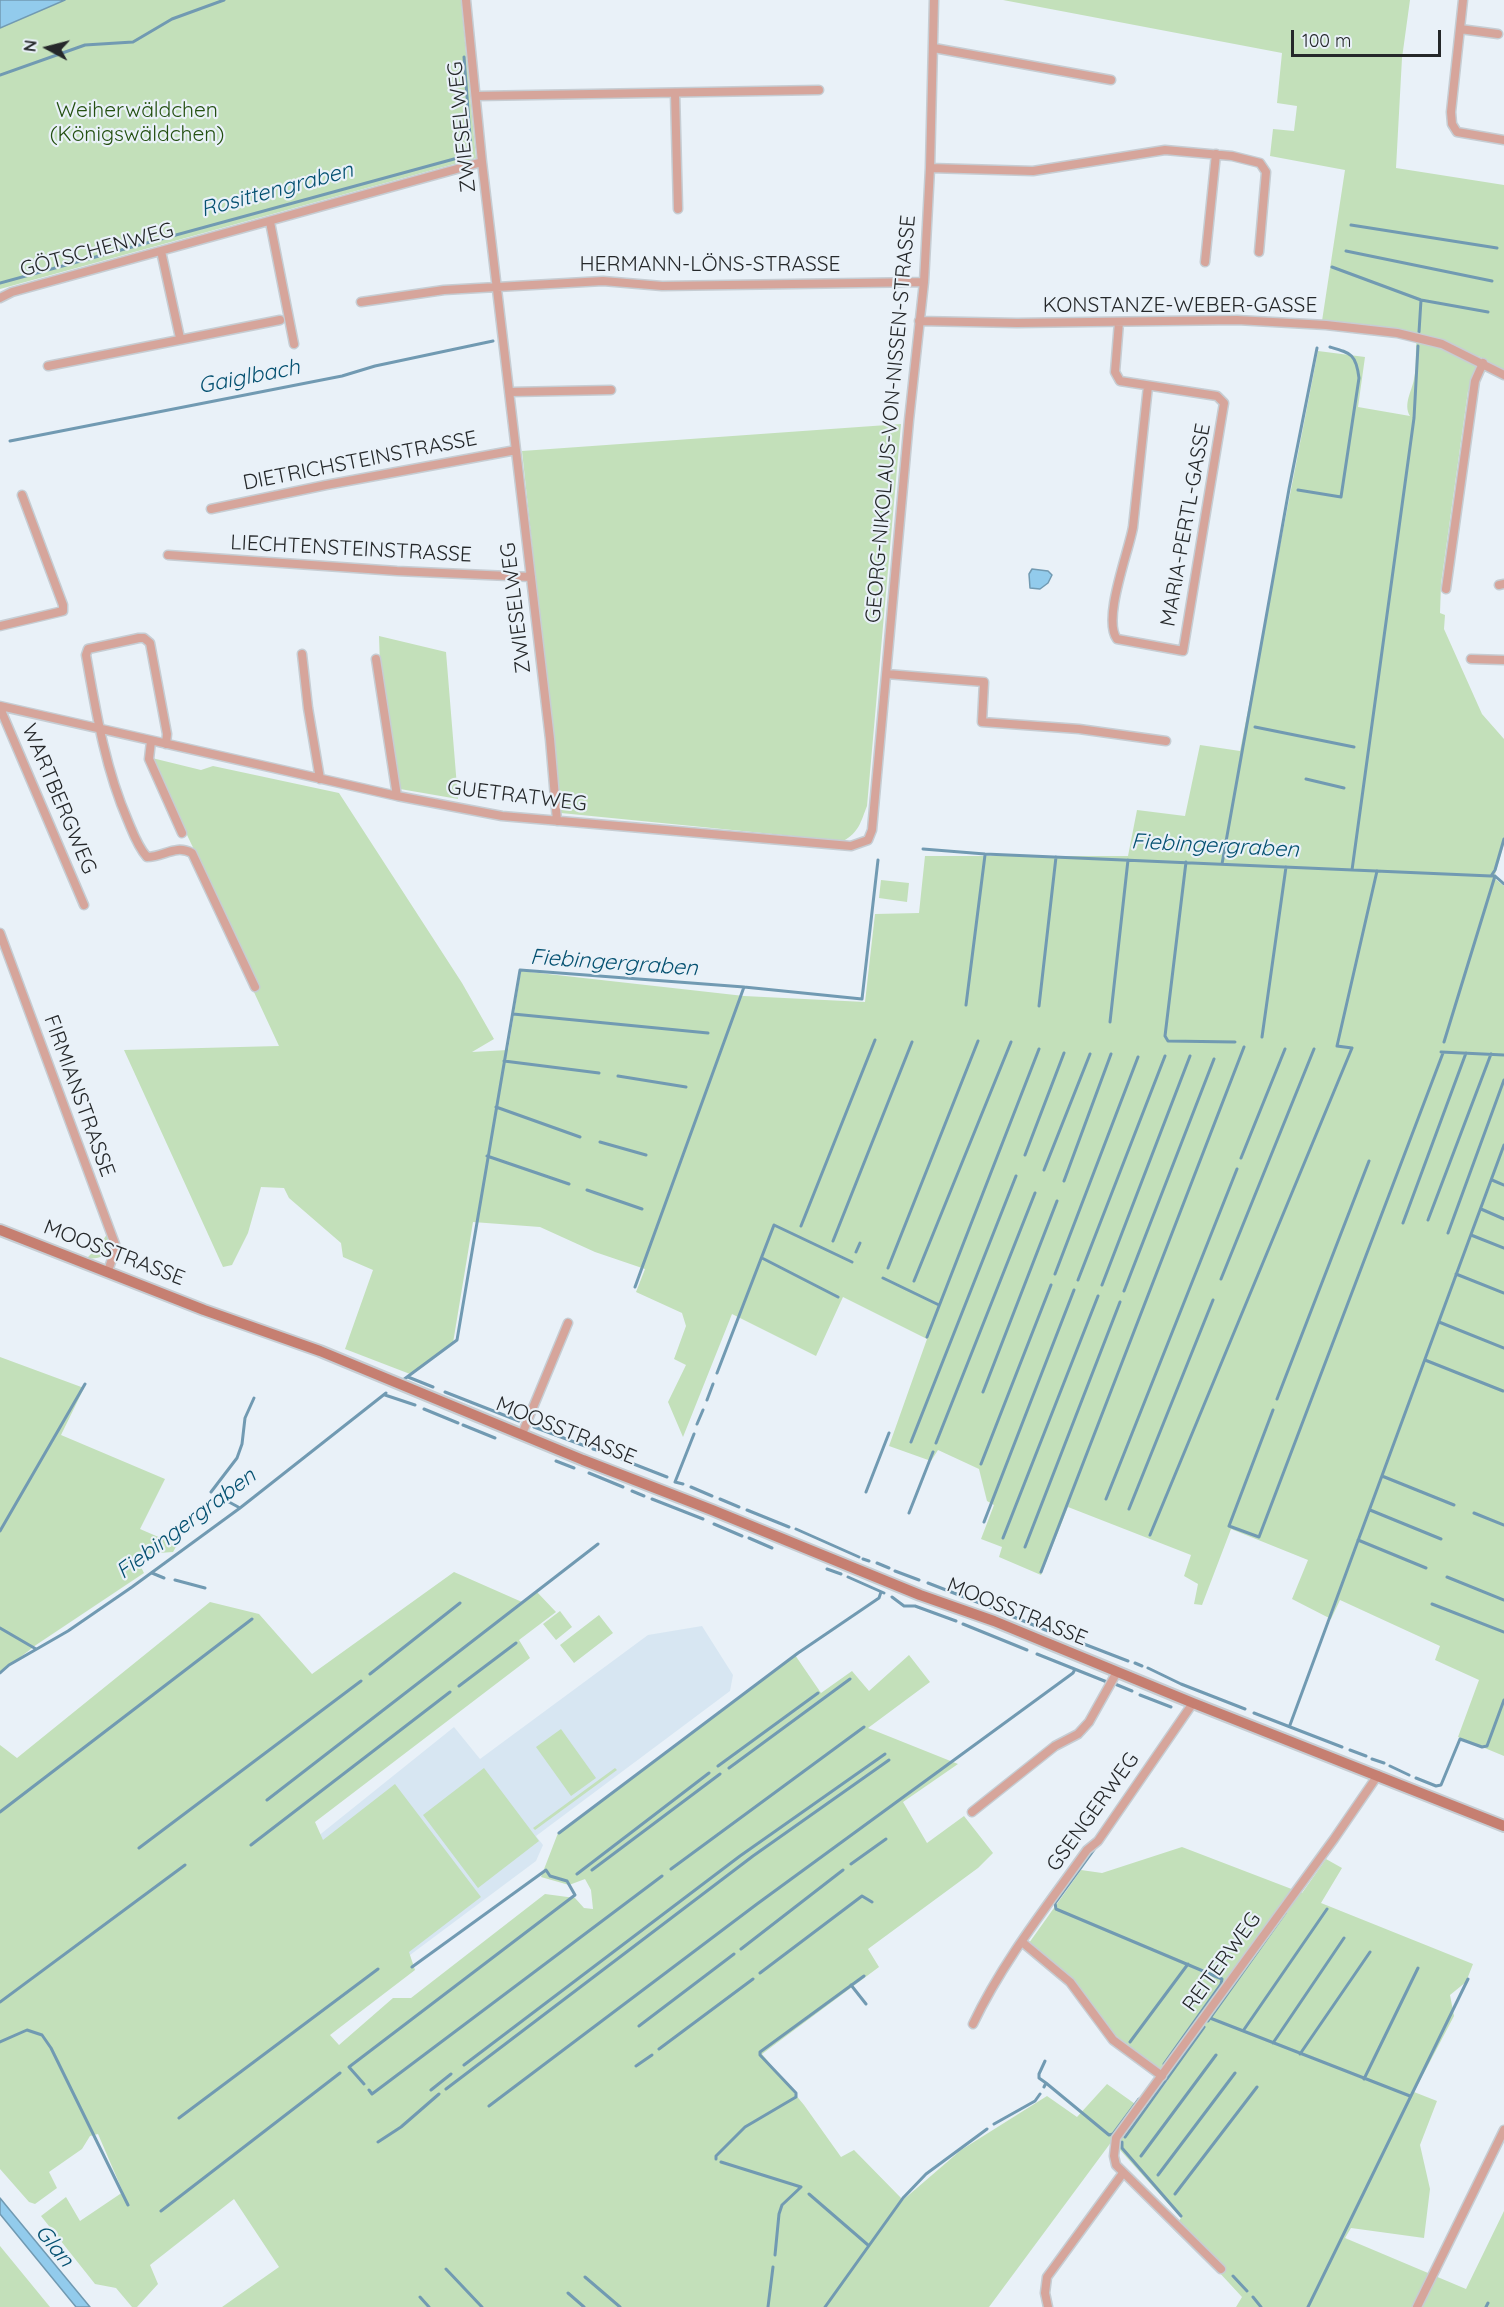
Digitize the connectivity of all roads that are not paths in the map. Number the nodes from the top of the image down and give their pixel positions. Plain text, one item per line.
1 (466, 0) edge
2 (934, 0) edge
3 (1463, 0) edge
4 (1460, 29) junction
5 (1498, 34) dead end
6 (934, 48) junction
7 (1111, 80) dead end
8 (819, 90) dead end
9 (675, 93) junction
10 (477, 96) junction
11 (1504, 140) edge
12 (1216, 154) junction
13 (482, 162) junction
14 (930, 168) junction
15 (678, 209) dead end
16 (270, 222) junction
17 (161, 251) junction
18 (1259, 252) dead end
19 (1205, 262) dead end
20 (924, 282) junction
21 (497, 286) junction
22 (0, 298) edge
23 (361, 302) dead end
24 (280, 320) dead end
25 (919, 321) junction
26 (1119, 322) junction
27 (180, 338) junction
28 (294, 344) dead end
29 (1483, 363) junction
30 (48, 366) dead end
31 (1504, 375) edge
32 (1148, 386) junction
33 (612, 390) dead end
34 (510, 392) junction
35 (516, 450) junction
36 (22, 495) dead end
37 (211, 509) dead end
38 (168, 555) dead end
39 (531, 577) junction
40 (1446, 589) dead end
41 (0, 626) edge
42 (302, 654) dead end
43 (1471, 658) dead end
44 (376, 659) dead end
45 (1504, 660) edge
46 (887, 674) junction
47 (0, 707) edge
48 (99, 727) junction
49 (151, 741) junction
50 (1166, 741) dead end
51 (166, 744) junction
52 (320, 779) junction
53 (397, 796) junction
54 (556, 821) junction
55 (182, 833) dead end
56 (868, 840) joint
57 (84, 905) dead end
58 (1, 939) edge
59 (255, 987) dead end
60 (0, 1230) edge
61 (108, 1271) junction
62 (568, 1323) dead end
63 (522, 1434) junction
64 (1117, 1672) junction
65 (1193, 1703) junction
66 (1378, 1775) junction
67 (972, 1812) dead end
68 (1504, 1826) edge
69 (1022, 1942) junction
70 (974, 2024) dead end
71 (1162, 2076) junction
72 (1504, 2130) edge
73 (1123, 2173) junction
74 (1221, 2269) dead end
75 (1048, 2307) edge
76 (1417, 2307) edge

1 - 10 street, ZWIESELWEG
2 - 6 street, GEORG-NIKOLAUS-VON-NISSEN-STRASSE
3 - 4 street
4 - 5 street
4 - 11 street
6 - 7 street
6 - 14 street, GEORG-NIKOLAUS-VON-NISSEN-STRASSE
8 - 9 street
9 - 10 street
9 - 15 street
10 - 13 street, ZWIESELWEG
12 - 14 street
12 - 18 street
12 - 19 street
13 - 16 street, GÖTSCHENWEG
13 - 21 street, ZWIESELWEG
14 - 20 street, GEORG-NIKOLAUS-VON-NISSEN-STRASSE
16 - 17 street, GÖTSCHENWEG
16 - 28 street
17 - 22 street, GÖTSCHENWEG
17 - 27 street
20 - 21 street, HERMANN-LÖNS-STRASSE
20 - 25 street, GEORG-NIKOLAUS-VON-NISSEN-STRASSE
21 - 23 street
21 - 34 street, ZWIESELWEG
24 - 27 street
25 - 26 street, KONSTANZE-WEBER-GASSE
25 - 46 street, GEORG-NIKOLAUS-VON-NISSEN-STRASSE
26 - 29 street, KONSTANZE-WEBER-GASSE
26 - 32 street
27 - 30 street
29 - 31 street, KONSTANZE-WEBER-GASSE
29 - 40 street
32 - 32 street, MARIA-PERTL-GASSE
33 - 34 street
34 - 35 street, ZWIESELWEG
35 - 37 street, DIETRICHSTEINSTRASSE
35 - 39 street, ZWIESELWEG
36 - 41 street
38 - 39 street, LIECHTENSTEINSTRASSE
39 - 54 street, ZWIESELWEG
42 - 52 street
43 - 45 street
44 - 53 street
46 - 50 street
46 - 56 street, GEORG-NIKOLAUS-VON-NISSEN-STRASSE
47 - 48 street, GUETRATWEG
47 - 57 street, WARTBERGWEG
48 - 49 street, GUETRATWEG
48 - 51 street
48 - 59 street
49 - 51 street, GUETRATWEG
49 - 55 street
51 - 52 street, GUETRATWEG
52 - 53 street, GUETRATWEG
53 - 54 street, GUETRATWEG
54 - 56 street, GUETRATWEG
58 - 61 street, FIRMIANSTRASSE
60 - 61 street, MOOSSTRASSE
61 - 63 street, MOOSSTRASSE
62 - 63 street
63 - 64 street, MOOSSTRASSE
64 - 65 street, MOOSSTRASSE
64 - 67 street
65 - 66 street, MOOSSTRASSE
65 - 69 street, GSENGERWEG
66 - 68 street, MOOSSTRASSE
66 - 71 street, REITERWEG
69 - 70 street, GSENGERWEG
69 - 71 street
71 - 73 street, REITERWEG
72 - 76 street
73 - 74 street, REITERWEG
73 - 75 street

